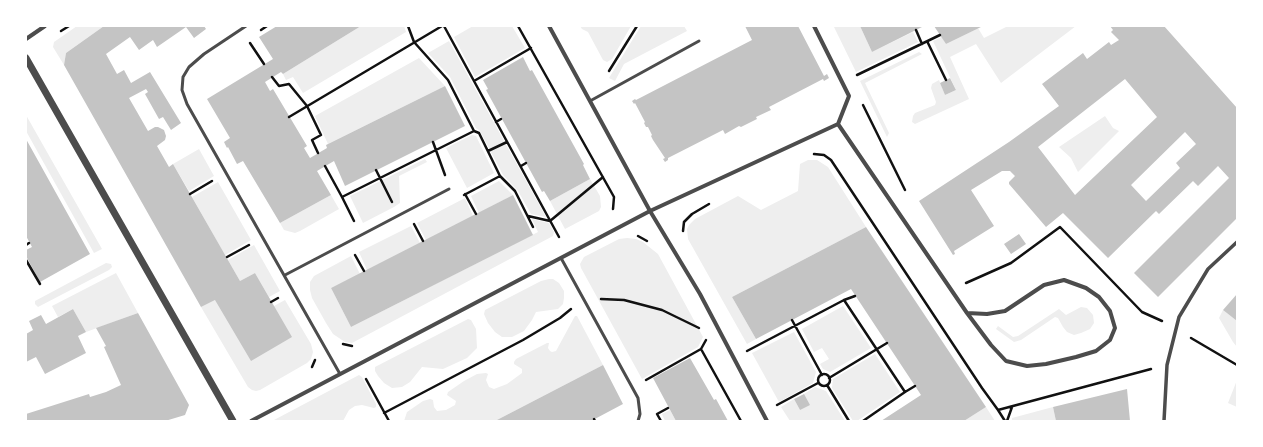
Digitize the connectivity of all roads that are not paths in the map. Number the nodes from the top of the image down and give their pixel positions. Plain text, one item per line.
1 (45, 26) edge
2 (246, 26) edge
3 (549, 26) edge
4 (814, 26) edge
5 (26, 39) edge
6 (699, 41) dead end
7 (26, 58) edge
8 (590, 101) junction
9 (838, 124) junction
10 (449, 189) road end
11 (650, 211) junction
12 (1237, 242) edge
13 (561, 258) junction
14 (285, 275) junction
15 (967, 312) junction
16 (340, 374) junction
17 (233, 421) edge
18 (251, 421) edge
19 (638, 421) edge
20 (767, 421) edge
21 (1164, 421) edge

1 - 5 street
2 - 14 lane
3 - 8 street
4 - 9 street
6 - 8 lane
7 - 17 street
8 - 11 street
9 - 11 street
9 - 15 street
10 - 14 lane
11 - 13 street
11 - 20 street
12 - 21 street
13 - 16 street
13 - 19 lane
14 - 16 lane
15 - 15 street
16 - 18 street

